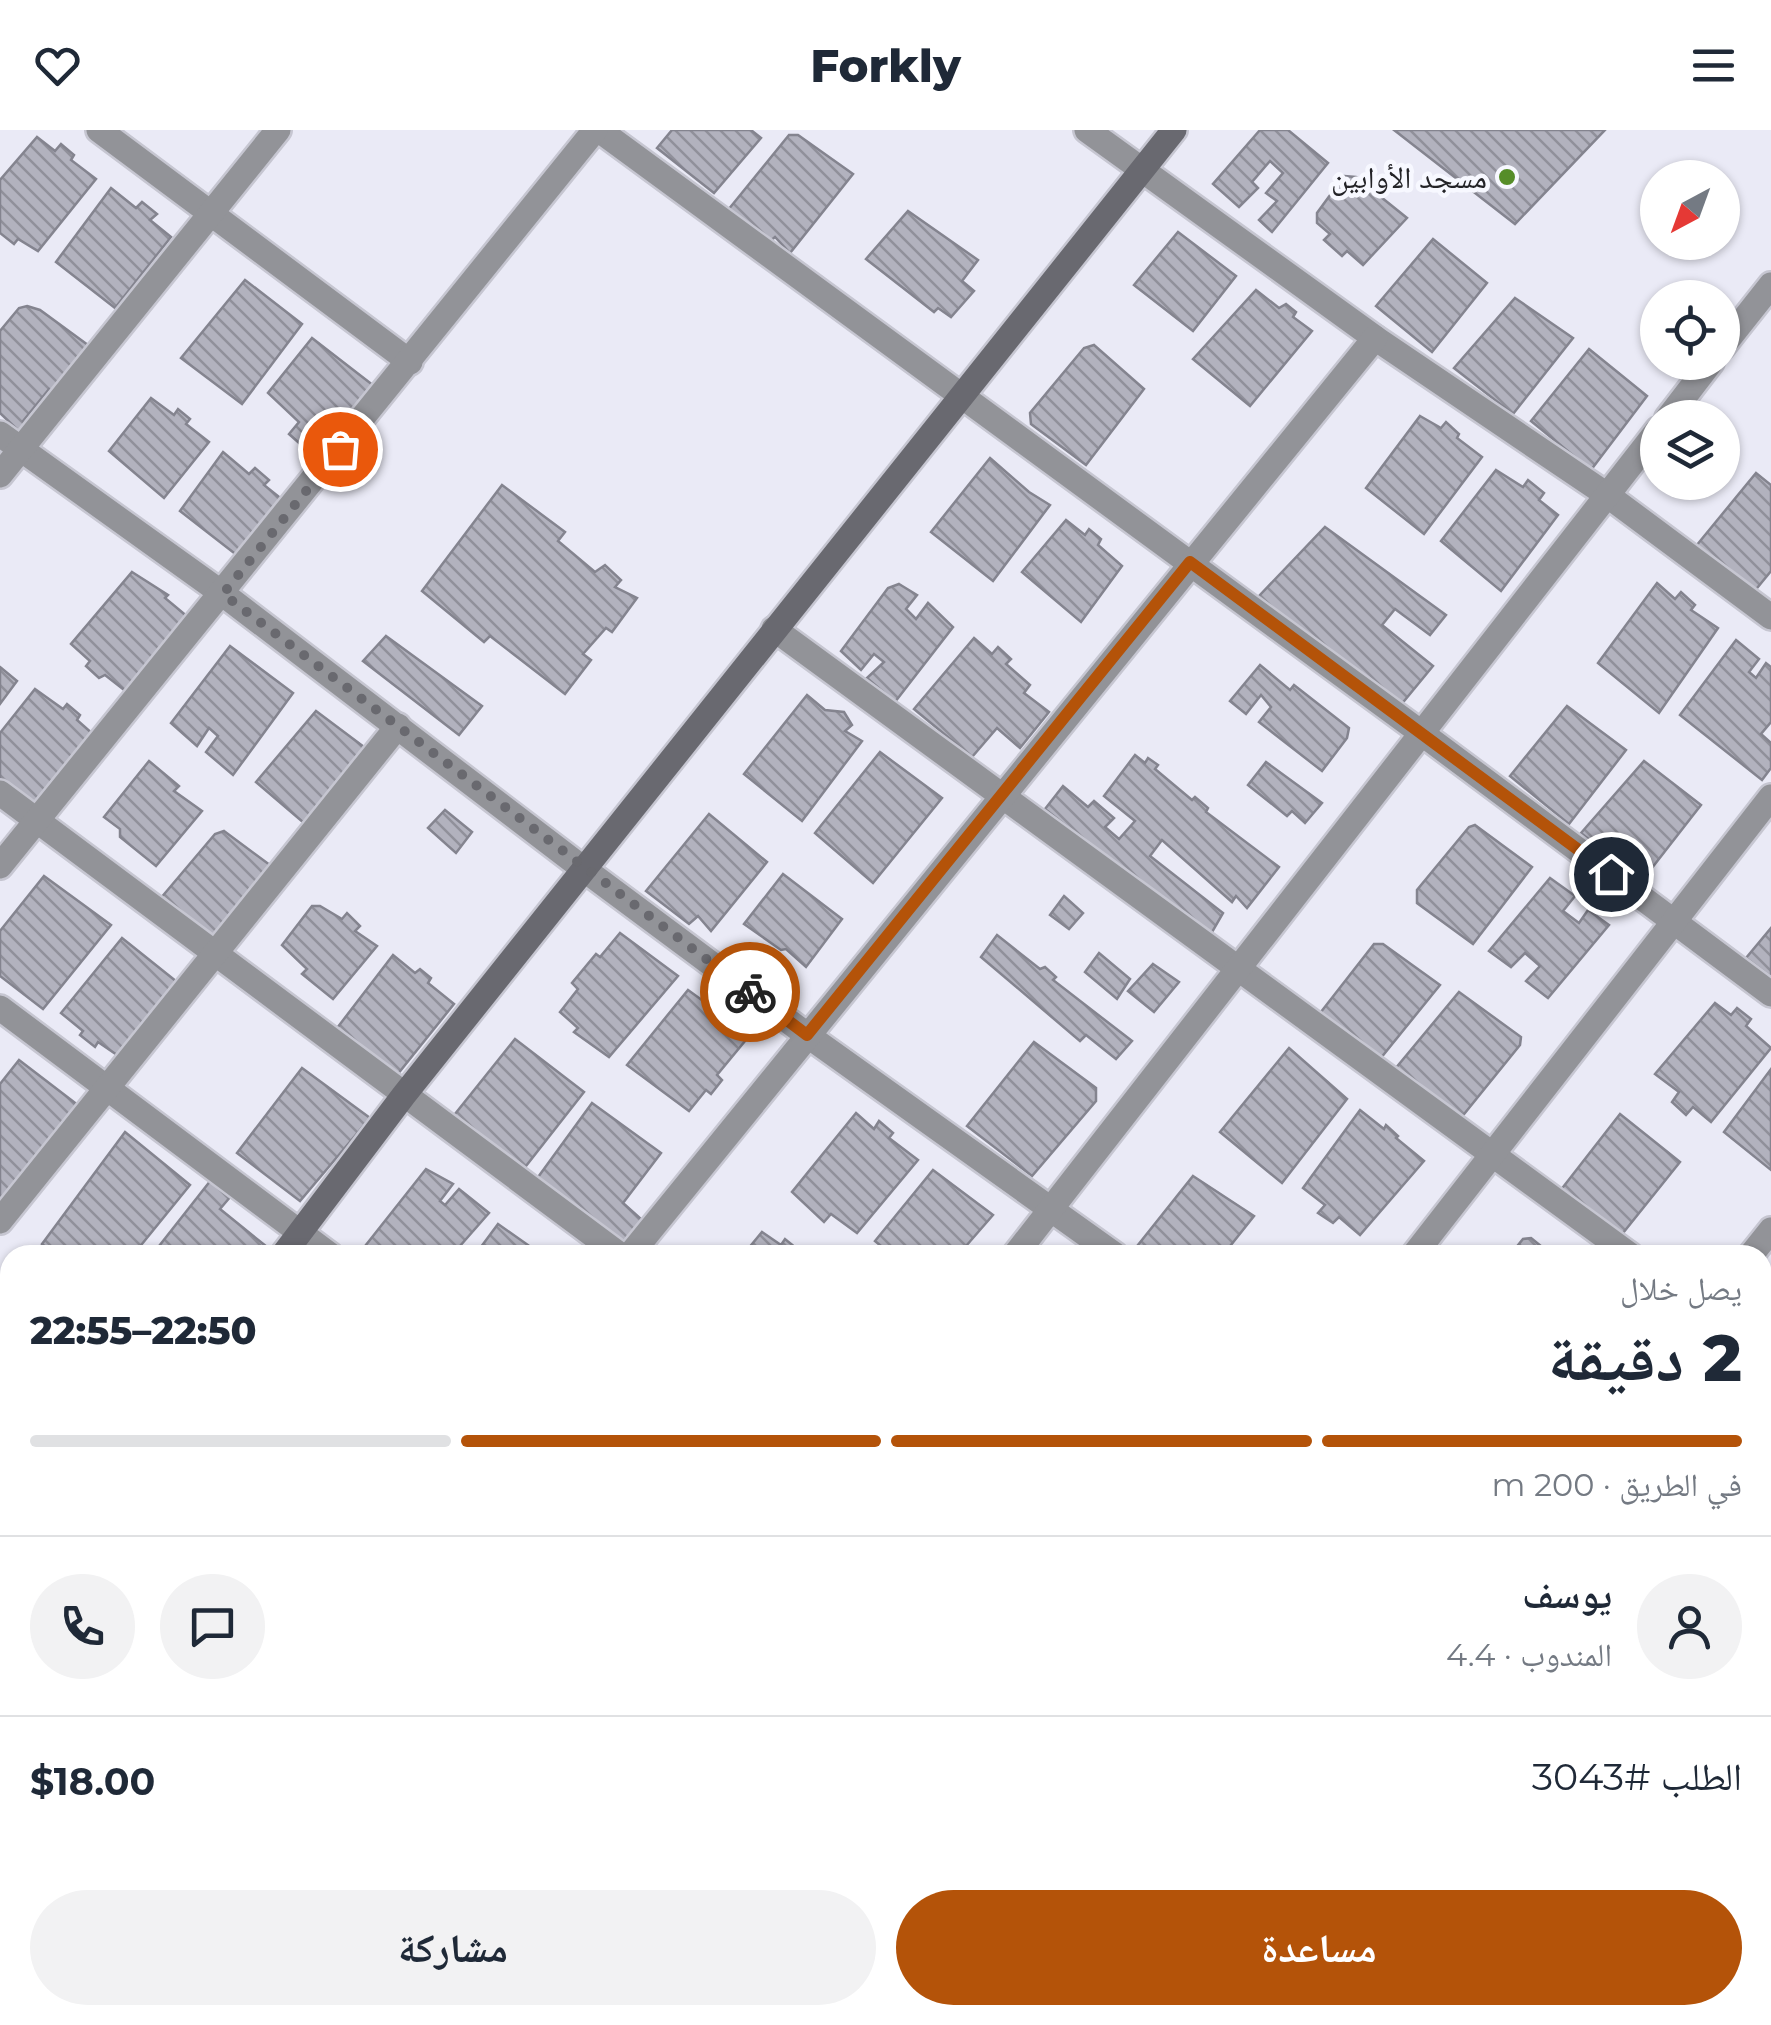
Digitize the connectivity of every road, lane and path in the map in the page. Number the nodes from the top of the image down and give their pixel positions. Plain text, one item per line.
1 (99, 130) edge
2 (278, 130) edge
3 (597, 130) edge
4 (1088, 130) edge
5 (1174, 130) edge
6 (1143, 172) junction
7 (212, 212) junction
8 (1771, 285) edge
9 (1740, 324) edge
10 (1375, 338) junction
11 (410, 362) junction
12 (1697, 380) edge
13 (961, 394) junction
14 (1682, 400) edge
15 (11, 441) edge
16 (1640, 453) edge
17 (0, 475) edge
18 (1607, 495) junction
19 (1190, 562) junction
20 (223, 594) junction
21 (1771, 616) edge
22 (774, 629) junction
23 (398, 726) junction
24 (1420, 732) junction
25 (0, 793) edge
26 (1002, 796) junction
27 (1771, 797) edge
28 (36, 820) junction
29 (0, 866) edge
30 (585, 870) junction
31 (1674, 922) junction
32 (216, 954) junction
33 (1238, 970) junction
34 (1771, 994) edge
35 (0, 1008) edge
36 (807, 1035) junction
37 (106, 1090) junction
38 (404, 1094) junction
39 (1492, 1155) junction
40 (1050, 1209) junction
41 (0, 1221) edge
42 (300, 1233) junction
43 (291, 1245) edge
44 (316, 1245) edge
45 (607, 1245) edge
46 (638, 1245) edge
47 (1022, 1245) edge
48 (1101, 1245) edge
49 (1422, 1245) edge
50 (1616, 1245) edge

1 - 7 street
2 - 7 street
3 - 11 street
3 - 13 street
4 - 6 street
5 - 6 street
6 - 10 street
6 - 13 street
7 - 11 street
7 - 15 street
8 - 9 street
10 - 18 street
10 - 19 street
11 - 20 street
12 - 14 street
13 - 19 street
13 - 22 street
15 - 17 street
15 - 20 street
16 - 18 street
18 - 21 street
18 - 24 street
19 - 24 street
19 - 26 street
20 - 23 street
20 - 28 street
22 - 26 street
22 - 30 street
23 - 30 street
23 - 32 street
24 - 31 street
24 - 33 street
25 - 28 street
26 - 33 street
26 - 36 street
27 - 31 street
28 - 29 street
28 - 32 street
30 - 36 street
30 - 38 street
31 - 34 street
31 - 39 street
32 - 37 street
32 - 38 street
33 - 39 street
33 - 40 street
35 - 37 street
36 - 40 street
36 - 46 street
37 - 41 street
37 - 42 street
38 - 42 street
38 - 45 street
39 - 49 street
39 - 50 street
40 - 47 street
40 - 48 street
42 - 43 street
42 - 44 street

